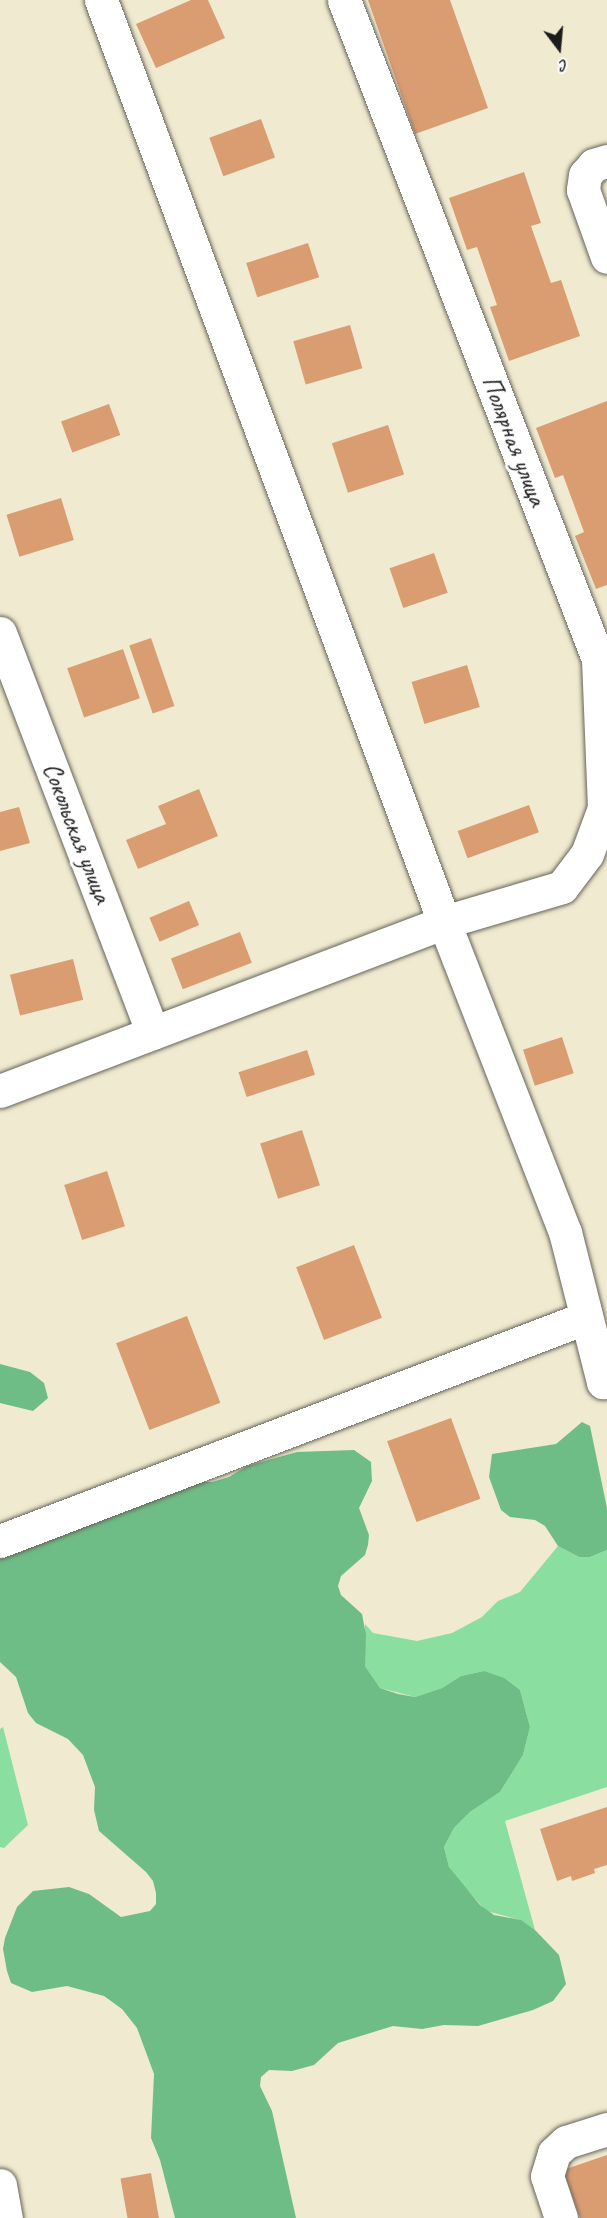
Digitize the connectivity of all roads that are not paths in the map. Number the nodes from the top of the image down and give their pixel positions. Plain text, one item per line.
1 (101, 0) edge
2 (344, 0) edge
3 (607, 160) edge
4 (607, 258) edge
5 (0, 633) edge
6 (603, 658) edge
7 (444, 922) junction
8 (153, 1033) junction
9 (0, 1091) edge
10 (585, 1318) junction
11 (606, 1386) edge
12 (0, 1541) edge
13 (607, 2128) edge
14 (0, 2185) edge
15 (6, 2218) edge
16 (561, 2218) edge

1 - 7 street
2 - 6 street, Полярная улица
3 - 4 street
5 - 8 street, Сокольская улица
6 - 7 street, Полярная улица
7 - 8 street
7 - 10 street
8 - 9 street
10 - 11 street
10 - 12 street
13 - 16 street
14 - 15 street

